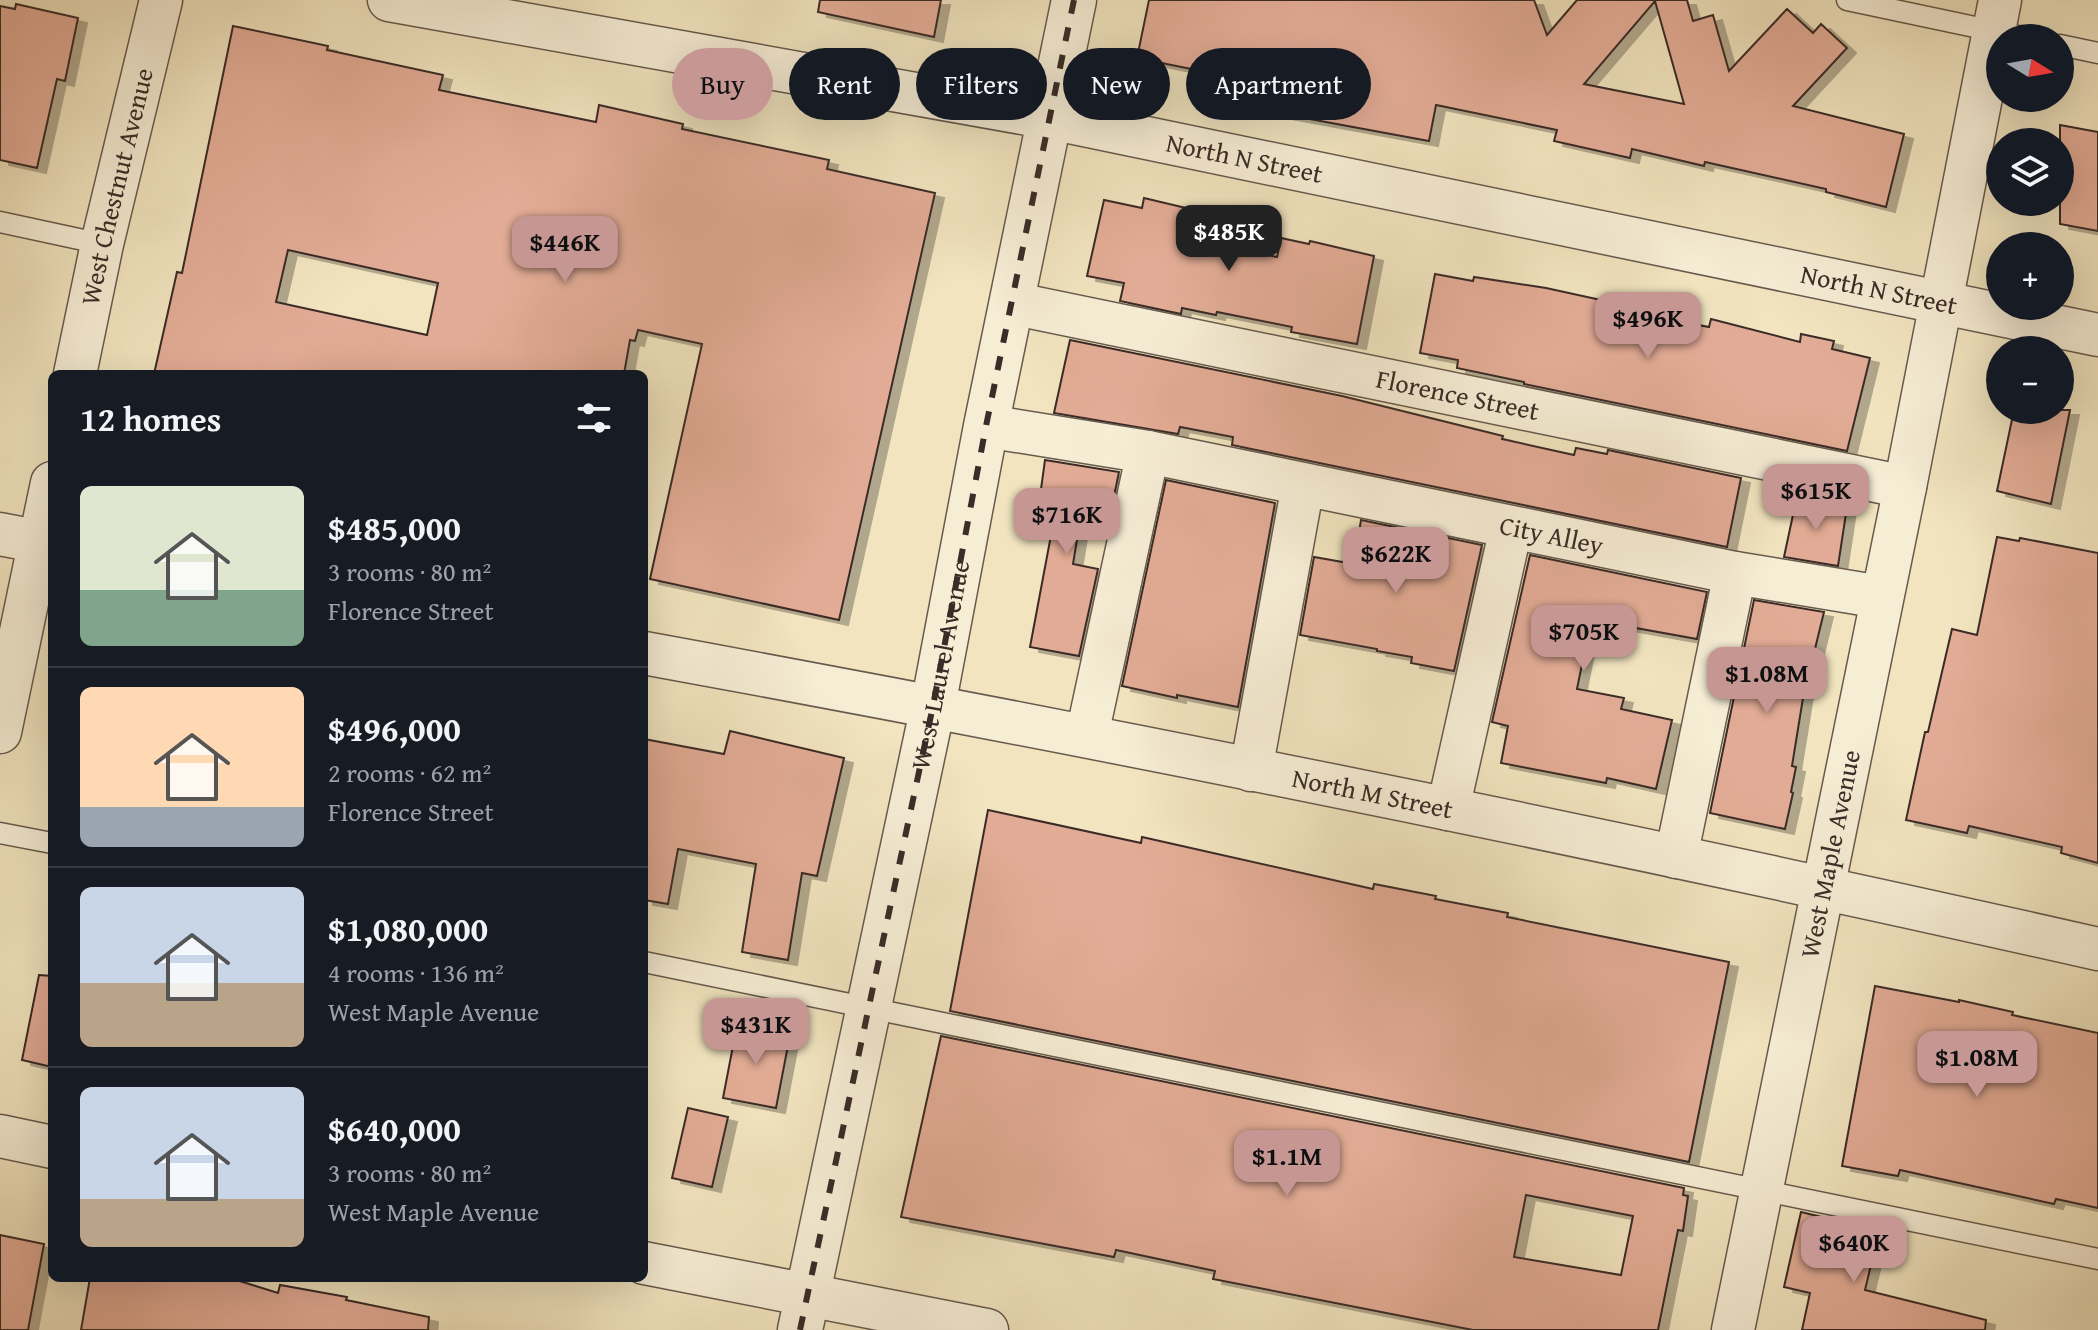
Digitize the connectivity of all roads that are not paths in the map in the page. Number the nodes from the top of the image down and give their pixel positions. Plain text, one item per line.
1 (161, 0) edge
2 (389, 0) edge
3 (1074, 0) edge
4 (1847, 0) edge
5 (2007, 23) edge
6 (2074, 48) edge
7 (2098, 53) edge
8 (1050, 118) junction
9 (0, 222) edge
10 (102, 244) junction
11 (1011, 303) junction
12 (1940, 303) junction
13 (2098, 335) edge
14 (76, 370) edge
15 (986, 426) junction
16 (1148, 452) junction
17 (1303, 485) junction
18 (1905, 487) junction
19 (48, 494) edge
20 (1511, 528) junction
21 (31, 540) edge
22 (1735, 573) junction
23 (1881, 597) junction
24 (648, 654) edge
25 (933, 706) junction
26 (0, 732) edge
27 (1087, 735) junction
28 (1251, 770) junction
29 (1448, 809) junction
30 (0, 833) edge
31 (48, 842) edge
32 (1676, 857) junction
33 (1821, 887) junction
34 (2098, 949) edge
35 (648, 963) edge
36 (869, 1007) junction
37 (0, 1136) edge
38 (48, 1146) edge
39 (1761, 1188) junction
40 (2098, 1259) edge
41 (648, 1264) edge
42 (804, 1313) edge
43 (987, 1330) edge
44 (1733, 1330) edge

1 - 10 street, West Chestnut Avenue
2 - 8 street, North N Street
3 - 8 street, West Laurel Avenue
4 - 5 lane
5 - 12 street, West Maple Avenue
6 - 7 lane
8 - 11 street, West Laurel Avenue
8 - 12 street, North N Street
9 - 10 lane
10 - 14 street, West Chestnut Avenue
11 - 15 street, West Laurel Avenue
11 - 18 street, Florence Street
12 - 13 street, North N Street
12 - 18 street, West Maple Avenue
15 - 16 street, City Alley
15 - 25 street, West Laurel Avenue
16 - 17 street, City Alley
16 - 27 street
17 - 20 street, City Alley
17 - 28 street
18 - 23 street, West Maple Avenue
19 - 21 street
20 - 22 street, City Alley
20 - 29 street
21 - 26 street
22 - 23 street, City Alley
22 - 32 street
23 - 33 street, West Maple Avenue
24 - 25 street, North M Street
25 - 27 street, North M Street
25 - 36 street, West Laurel Avenue
27 - 28 street, North M Street
28 - 29 street, North M Street
29 - 32 street, North M Street
30 - 31 lane
32 - 33 street, North M Street
33 - 34 street, North M Street
33 - 39 street, West Maple Avenue
35 - 36 lane
36 - 39 lane
36 - 42 street, West Laurel Avenue
37 - 38 street
39 - 40 lane
39 - 44 street, West Maple Avenue
41 - 42 street
42 - 43 street

